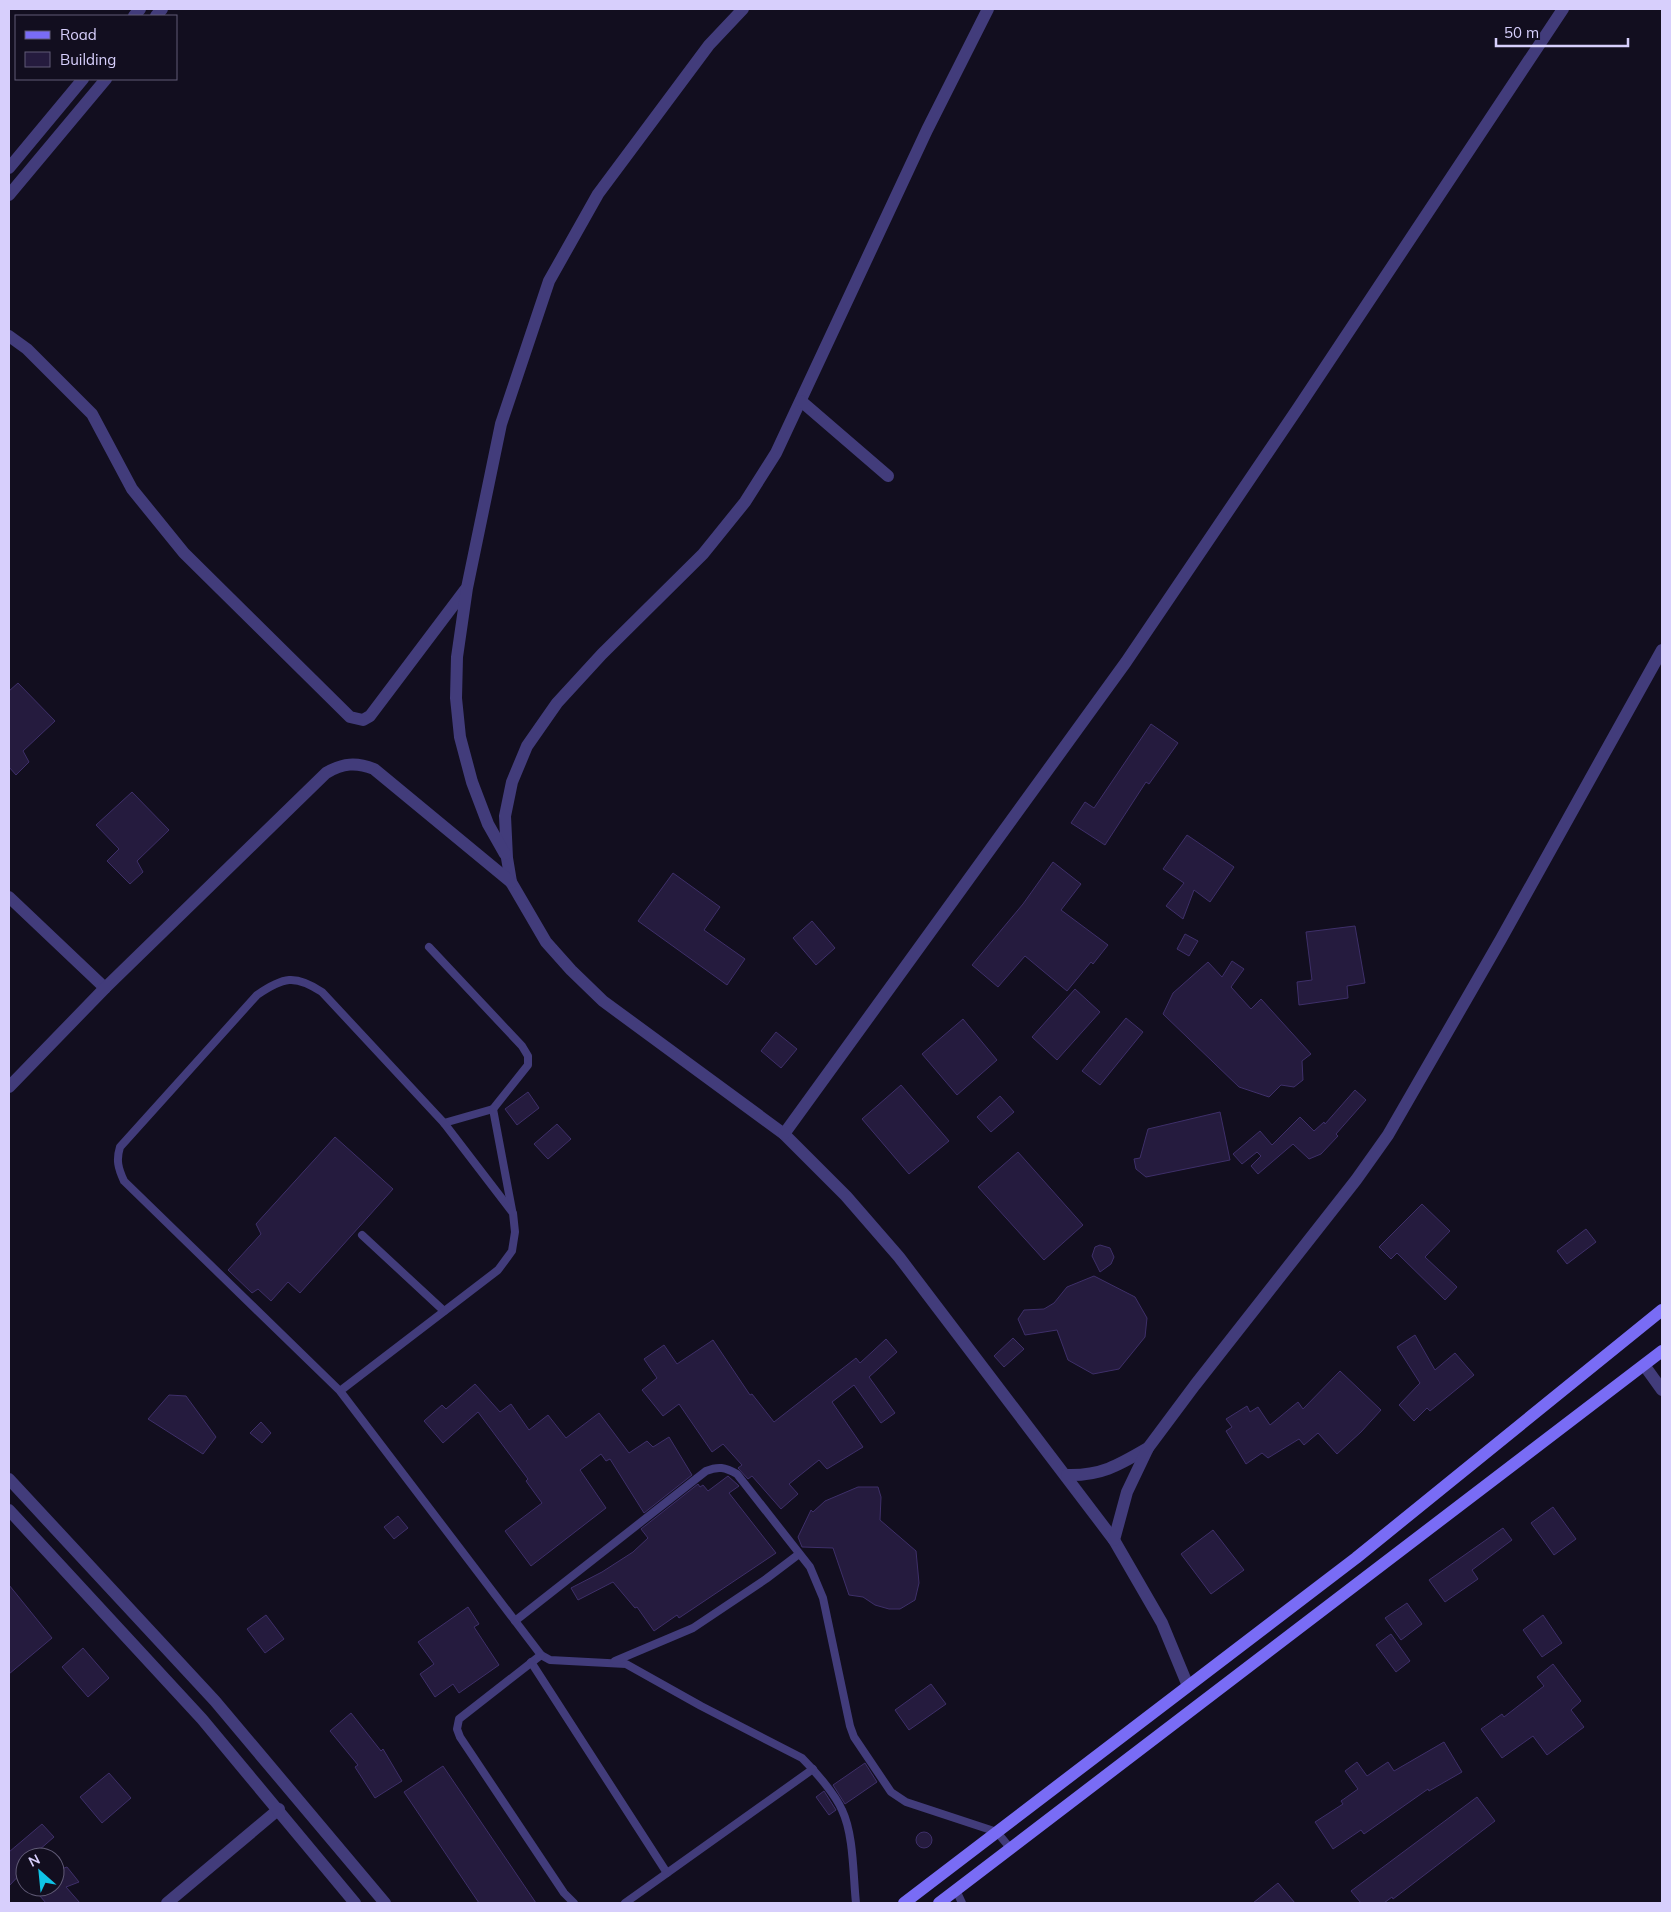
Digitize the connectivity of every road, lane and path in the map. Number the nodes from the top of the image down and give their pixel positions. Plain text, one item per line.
1 (743, 9) edge
2 (988, 9) edge
3 (1563, 9) edge
4 (82, 80) edge
5 (105, 80) edge
6 (9, 168) edge
7 (9, 195) edge
8 (9, 336) edge
9 (800, 401) junction
10 (888, 476) dead end
11 (467, 588) junction
12 (1662, 650) edge
13 (506, 858) junction
14 (511, 882) junction
15 (9, 897) edge
16 (429, 947) dead end
17 (105, 988) junction
18 (9, 1087) edge
19 (493, 1109) junction
20 (444, 1123) junction
21 (784, 1134) junction
22 (513, 1213) junction
23 (362, 1235) dead end
24 (1662, 1310) edge
25 (444, 1311) junction
26 (1662, 1351) edge
27 (1644, 1365) junction
28 (1662, 1390) edge
29 (340, 1391) junction
30 (1148, 1448) junction
31 (1066, 1475) junction
32 (9, 1479) edge
33 (9, 1510) edge
34 (1114, 1540) junction
35 (799, 1554) junction
36 (515, 1622) junction
37 (541, 1654) junction
38 (615, 1661) junction
39 (531, 1662) junction
40 (1188, 1686) junction
41 (813, 1769) junction
42 (279, 1809) junction
43 (997, 1832) junction
44 (1010, 1848) junction
45 (667, 1873) junction
46 (956, 1890) junction
47 (167, 1903) edge
48 (355, 1903) edge
49 (385, 1903) edge
50 (574, 1903) edge
51 (625, 1903) edge
52 (856, 1903) edge
53 (904, 1903) edge
54 (939, 1903) edge
55 (962, 1903) edge

1 - 11 street
2 - 9 street
3 - 21 street
4 - 6 street
5 - 7 street
8 - 11 street
9 - 10 street
9 - 13 street
11 - 13 street
12 - 30 street
13 - 14 street
14 - 17 street
14 - 21 street
15 - 17 street
16 - 19 lane
17 - 18 street
19 - 20 lane
19 - 22 lane
20 - 22 lane
20 - 29 lane
21 - 31 street
22 - 25 lane
23 - 25 lane
24 - 40 main road
25 - 29 lane
26 - 27 main road
27 - 28 street
27 - 44 main road
29 - 36 lane
30 - 31 street
30 - 34 street
31 - 34 street
32 - 49 street
33 - 42 street
34 - 40 street
35 - 36 lane
35 - 38 lane
35 - 43 lane
36 - 37 lane
37 - 38 lane
37 - 39 lane
38 - 41 lane
39 - 45 lane
39 - 50 lane
40 - 43 main road
41 - 45 lane
41 - 52 lane
42 - 47 street
42 - 48 street
43 - 44 lane
43 - 53 main road
44 - 46 main road
45 - 51 lane
46 - 54 main road
46 - 55 lane

